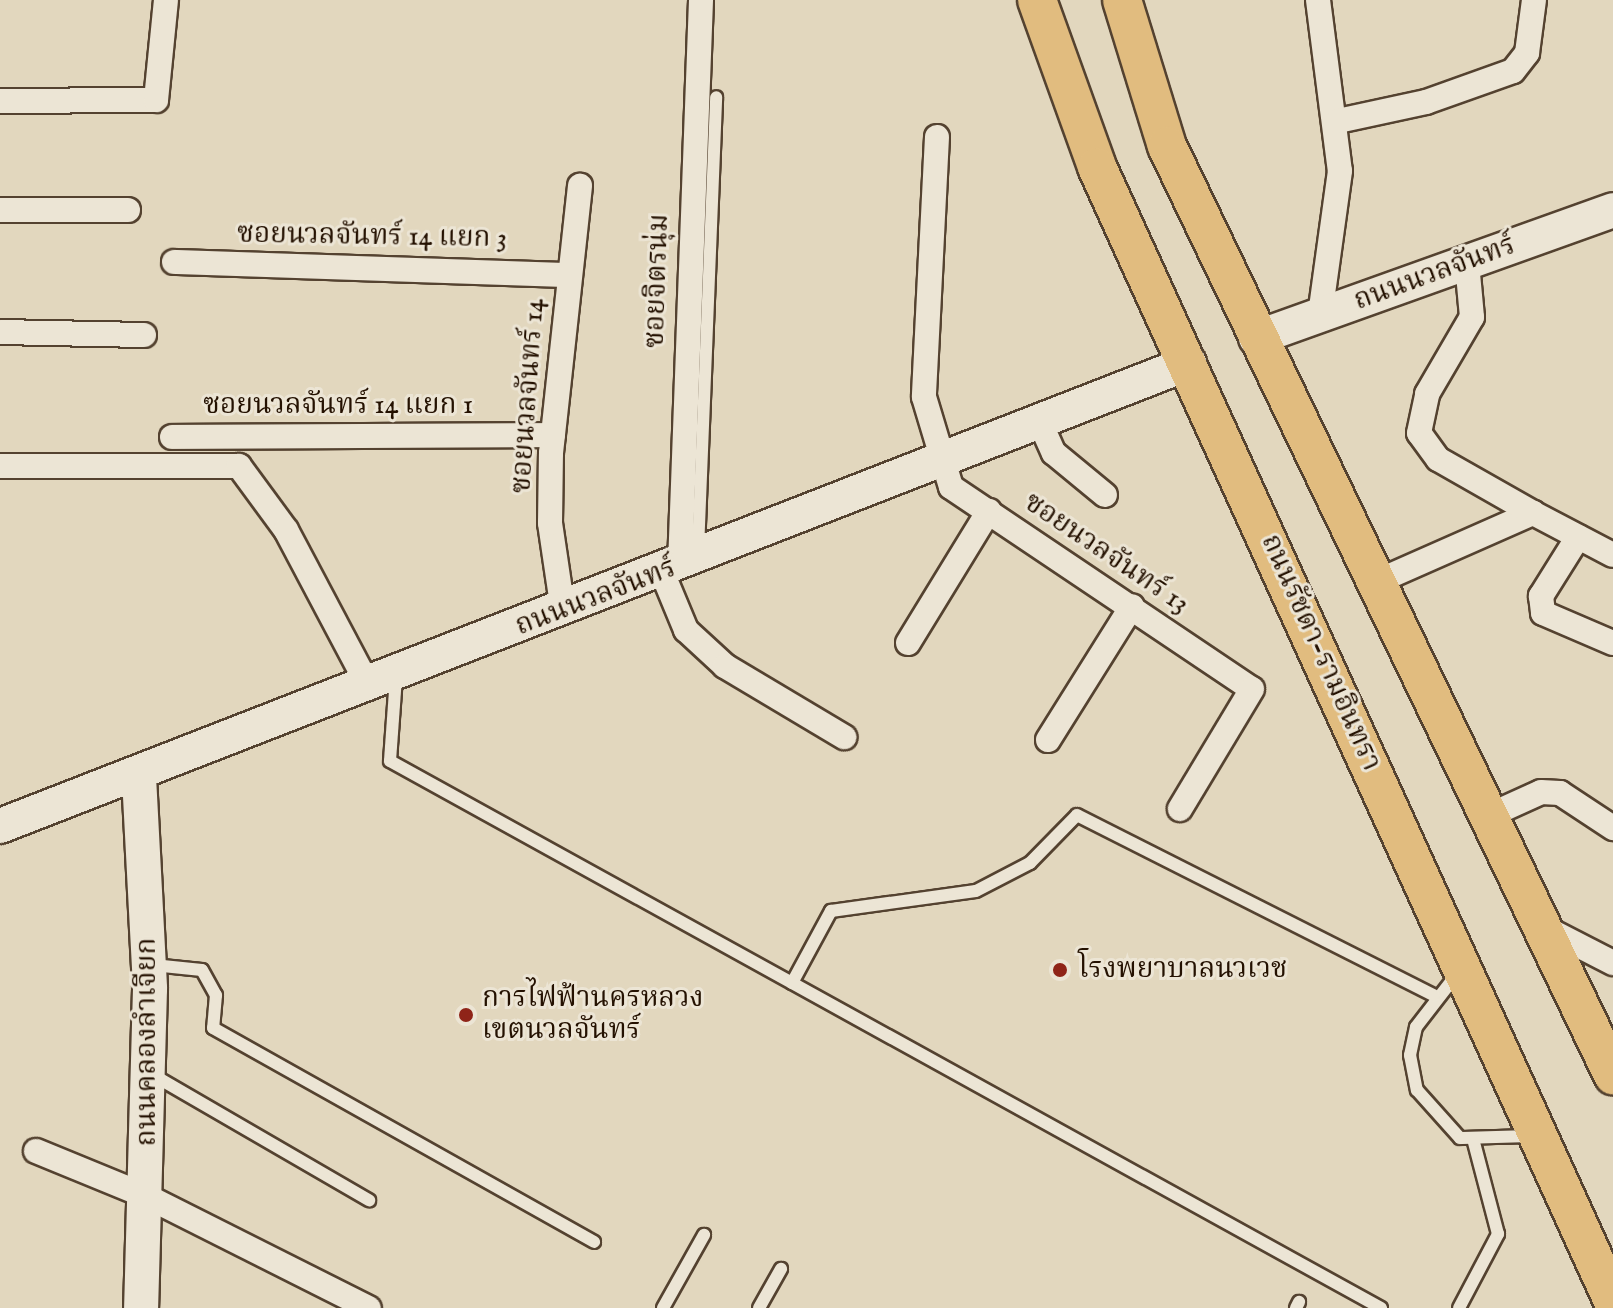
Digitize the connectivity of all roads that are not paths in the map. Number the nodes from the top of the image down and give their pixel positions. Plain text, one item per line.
1 (166, 0) edge
2 (701, 0) edge
3 (1037, 0) edge
4 (1122, 0) edge
5 (1318, 0) edge
6 (1534, 0) edge
7 (716, 97) dead end
8 (0, 101) edge
9 (1338, 121) junction
10 (937, 137) dead end
11 (580, 186) dead end
12 (0, 210) edge
13 (128, 210) dead end
14 (1613, 210) edge
15 (174, 262) dead end
16 (1467, 263) junction
17 (568, 275) junction
18 (1320, 316) junction
19 (0, 332) edge
20 (144, 335) dead end
21 (1256, 338) junction
22 (1189, 363) junction
23 (1039, 420) junction
24 (553, 435) junction
25 (172, 437) dead end
26 (940, 458) junction
27 (0, 466) edge
28 (1105, 495) dead end
29 (989, 511) junction
30 (1533, 513) junction
31 (1578, 537) junction
32 (1613, 555) edge
33 (680, 565) junction
34 (1374, 583) junction
35 (1132, 606) junction
36 (563, 611) junction
37 (908, 643) dead end
38 (1613, 643) edge
39 (382, 682) junction
40 (844, 737) dead end
41 (1048, 740) dead end
42 (139, 777) junction
43 (1180, 809) dead end
44 (1486, 817) junction
45 (0, 826) edge
46 (1613, 828) edge
47 (1538, 925) junction
48 (1613, 963) edge
49 (150, 965) junction
50 (1463, 968) junction
51 (792, 983) junction
52 (1434, 995) junction
53 (150, 1073) junction
54 (1613, 1075) edge
55 (1535, 1135) junction
56 (1473, 1139) junction
57 (36, 1151) dead end
58 (148, 1197) junction
59 (369, 1200) dead end
60 (704, 1235) dead end
61 (594, 1242) dead end
62 (781, 1269) dead end
63 (1613, 1301) edge
64 (141, 1308) edge
65 (369, 1308) edge
66 (663, 1308) edge
67 (759, 1308) edge
68 (1381, 1308) edge
69 (1459, 1308) edge

1 - 8 street
2 - 33 street, ซอยจิตรนุ่ม
3 - 22 main road, ถนนรัชดา-รามอินทรา
4 - 21 main road
5 - 9 street
6 - 9 street
7 - 33 lane
9 - 18 street
10 - 26 street, ซอยนวลจันทร์ 13
11 - 17 street, ซอยนวลจันทร์ 14
12 - 13 street
14 - 16 main road, ถนนนวลจันทร์
15 - 17 street, ซอยนวลจันทร์ 14 แยก 3
16 - 18 main road, ถนนนวลจันทร์
16 - 30 street
17 - 24 street, ซอยนวลจันทร์ 14
18 - 21 main road, ถนนนวลจันทร์
19 - 20 street
21 - 34 main road
22 - 23 main road, ถนนนวลจันทร์
22 - 50 main road, ถนนรัชดา-รามอินทรา
23 - 26 main road, ถนนนวลจันทร์
23 - 28 street
24 - 25 street, ซอยนวลจันทร์ 14 แยก 1
24 - 36 street, ซอยนวลจันทร์ 14
26 - 29 street, ซอยนวลจันทร์ 13
26 - 33 main road, ถนนนวลจันทร์
27 - 39 street
29 - 35 street, ซอยนวลจันทร์ 13
29 - 37 street
30 - 31 street
30 - 34 street
31 - 32 street
31 - 38 street
33 - 36 main road, ถนนนวลจันทร์
33 - 40 street
34 - 44 main road
35 - 41 street
35 - 43 street, ซอยนวลจันทร์ 13
36 - 39 main road, ถนนนวลจันทร์
39 - 42 main road, ถนนนวลจันทร์
39 - 51 lane
42 - 45 main road, ถนนนวลจันทร์
42 - 49 main road, ถนนคลองลำเจียก
44 - 46 street
44 - 47 main road
47 - 48 street
47 - 54 main road
49 - 53 main road, ถนนคลองลำเจียก
49 - 61 lane
50 - 52 lane
50 - 55 main road, ถนนรัชดา-รามอินทรา
51 - 52 lane
51 - 68 lane
52 - 56 lane
53 - 58 main road, ถนนคลองลำเจียก
53 - 59 lane
55 - 56 lane
55 - 63 main road, ถนนรัชดา-รามอินทรา
56 - 69 lane
57 - 58 street
58 - 64 main road, ถนนคลองลำเจียก
58 - 65 street
60 - 66 lane
62 - 67 lane

